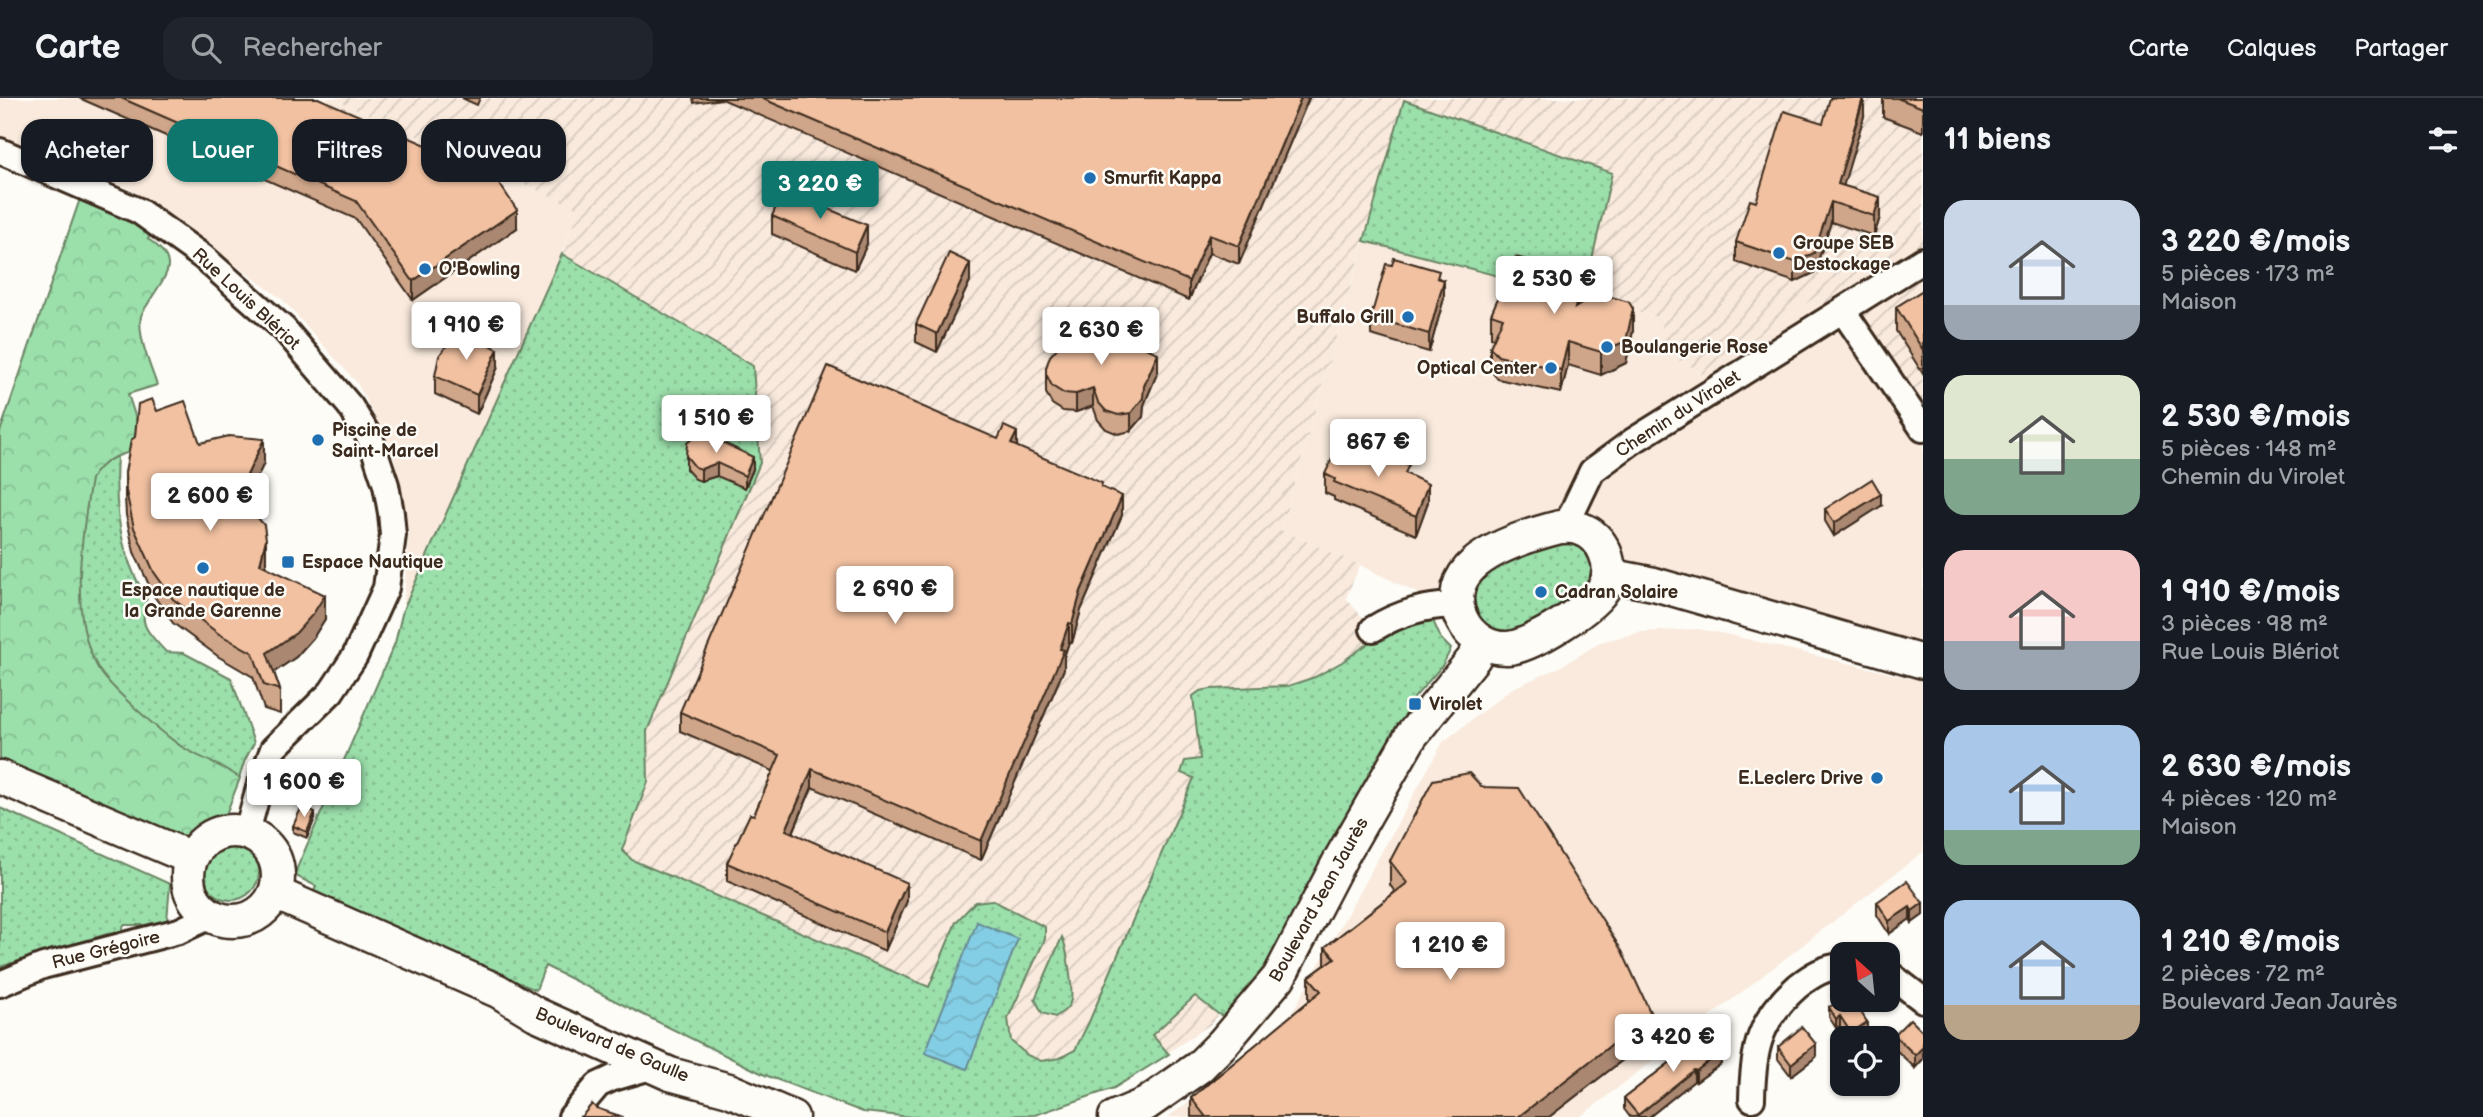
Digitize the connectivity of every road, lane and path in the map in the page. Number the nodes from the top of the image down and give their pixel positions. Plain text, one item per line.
1 (0, 151) edge
2 (1923, 260) edge
3 (1843, 311) junction
4 (1923, 429) edge
5 (1570, 527) junction
6 (1608, 575) junction
7 (1457, 606) junction
8 (1373, 629) dead end
9 (1482, 643) junction
10 (1923, 662) edge
11 (0, 777) edge
12 (247, 832) junction
13 (191, 858) junction
14 (275, 893) junction
15 (211, 916) junction
16 (1830, 969) edge
17 (1900, 982) edge
18 (0, 984) edge
19 (498, 991) junction
20 (1923, 1000) edge
21 (589, 1037) junction
22 (654, 1066) junction
23 (598, 1085) junction
24 (729, 1090) junction
25 (1752, 1099) dead end
26 (571, 1117) edge
27 (792, 1117) edge
28 (1115, 1117) edge

1 - 12 street, Rue Louis Blériot
2 - 3 street, Chemin du Virolet
3 - 4 street
3 - 5 street, Chemin du Virolet
5 - 6 main road
5 - 7 main road
6 - 9 main road
6 - 10 main road
7 - 8 street
7 - 9 main road
9 - 28 main road, Boulevard Jean Jaurès
11 - 13 main road
12 - 13 main road
12 - 14 main road
13 - 15 main road
14 - 15 main road
14 - 19 main road, Boulevard de Gaulle
15 - 18 street, Rue Grégoire
16 - 25 street
17 - 20 street
19 - 21 main road, Boulevard de Gaulle
19 - 24 main road, Boulevard de Gaulle
21 - 22 main road, Boulevard de Gaulle
21 - 23 street
22 - 23 street
22 - 24 main road, Boulevard de Gaulle
23 - 26 street
24 - 27 main road, Boulevard de Gaulle

